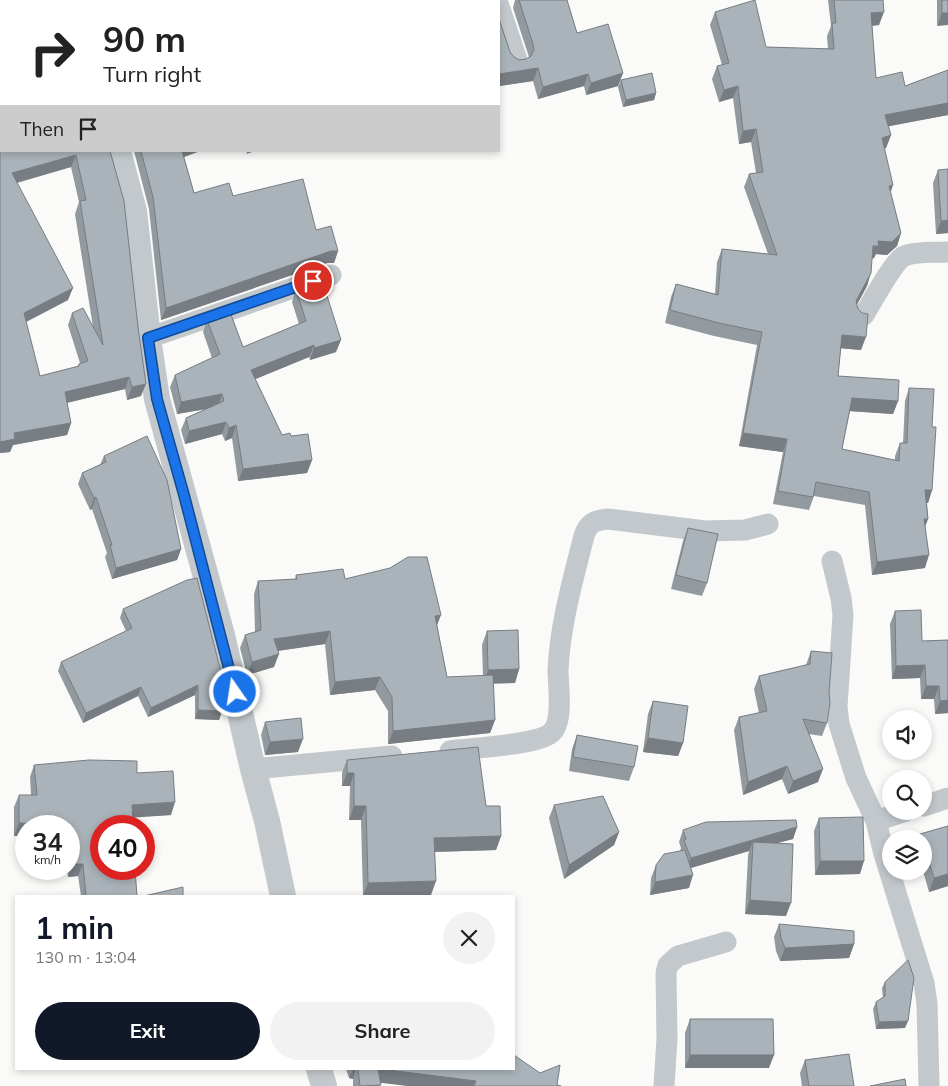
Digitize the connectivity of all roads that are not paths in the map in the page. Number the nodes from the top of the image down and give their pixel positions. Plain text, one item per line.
1 (500, 9) edge
2 (516, 60) edge
3 (118, 152) edge
4 (948, 252) edge
5 (331, 275) dead end
6 (864, 315) edge
7 (148, 338) junction
8 (768, 524) dead end
9 (832, 561) dead end
10 (253, 769) junction
11 (948, 798) edge
12 (932, 803) edge
13 (882, 819) edge
14 (876, 821) junction
15 (283, 895) edge
16 (726, 942) dead end
17 (319, 1070) edge
18 (324, 1086) edge
19 (664, 1086) edge
20 (928, 1086) edge

1 - 2 street
3 - 7 street
4 - 6 street
5 - 7 street
7 - 10 street
8 - 10 street
9 - 14 street
10 - 15 street
11 - 12 street
13 - 14 street
14 - 20 street
16 - 19 street
17 - 18 street

